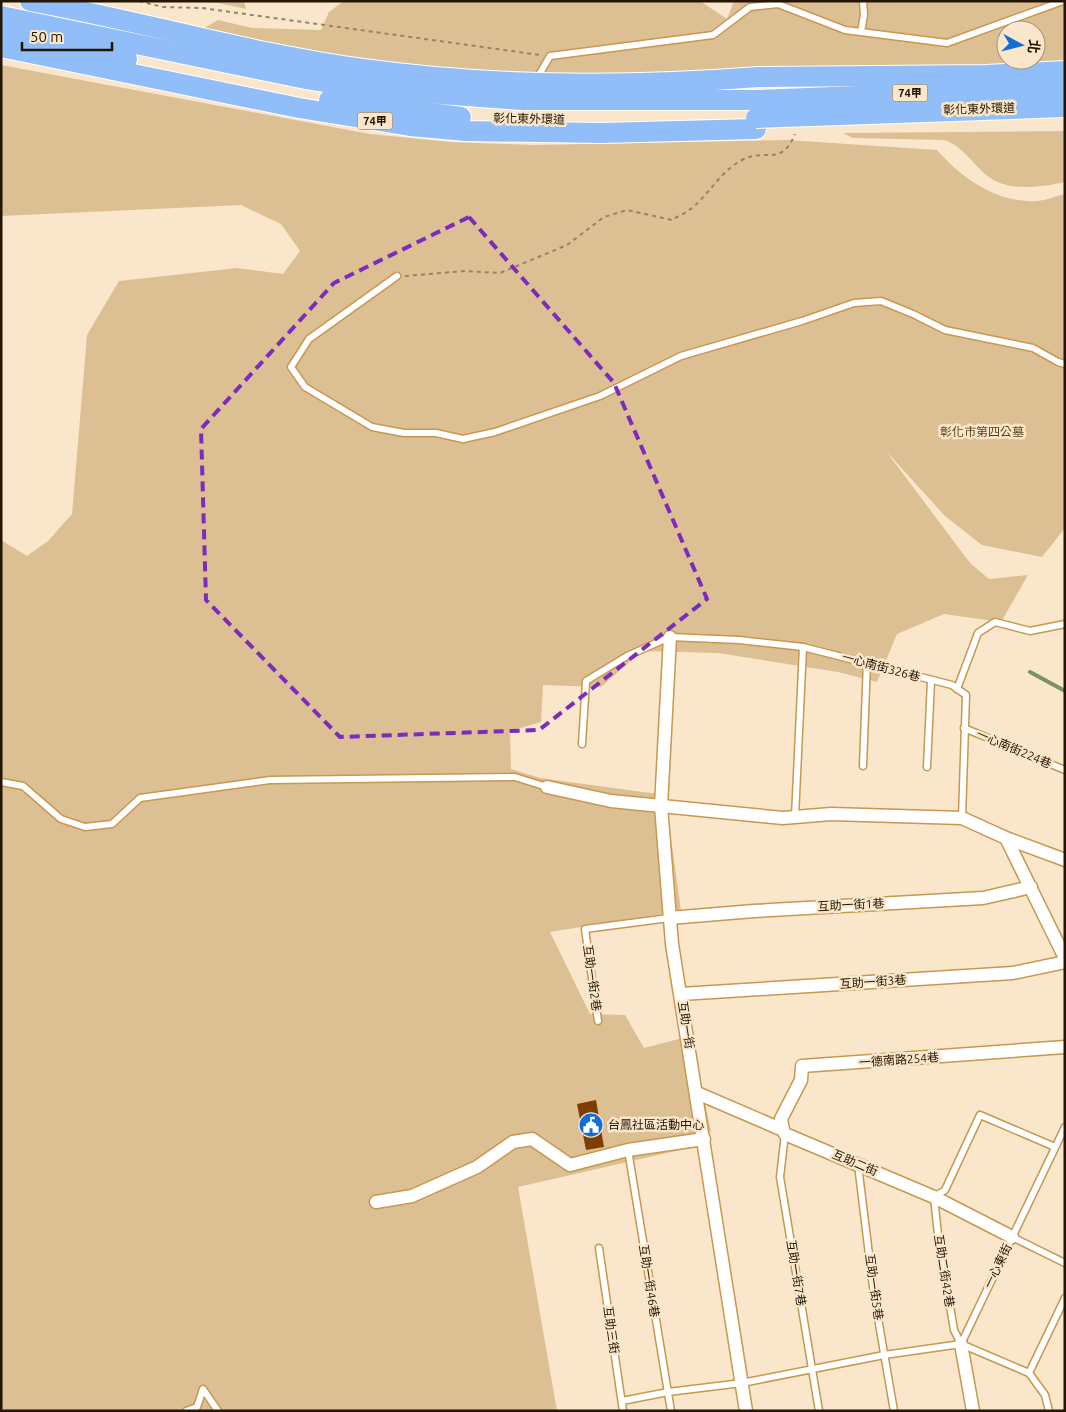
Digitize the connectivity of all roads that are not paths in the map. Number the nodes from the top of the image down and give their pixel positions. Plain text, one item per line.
1 (30, 1) edge
2 (863, 1) edge
3 (1063, 1) edge
4 (1, 16) edge
5 (860, 32) junction
6 (1, 33) edge
7 (1, 48) edge
8 (1065, 71) edge
9 (534, 83) junction
10 (1065, 88) edge
11 (1065, 107) edge
12 (756, 116) junction
13 (1065, 117) edge
14 (398, 276) road end
15 (1065, 364) edge
16 (1065, 624) edge
17 (670, 637) junction
18 (803, 647) junction
19 (867, 662) junction
20 (931, 681) junction
21 (957, 689) junction
22 (964, 728) junction
23 (582, 744) dead end
24 (862, 766) dead end
25 (927, 767) dead end
26 (1065, 770) edge
27 (1, 782) edge
28 (547, 787) joint
29 (661, 806) junction
30 (795, 817) junction
31 (962, 818) junction
32 (1006, 838) junction
33 (1065, 860) edge
34 (1031, 888) junction
35 (669, 918) junction
36 (1065, 958) edge
37 (1065, 962) edge
38 (681, 994) junction
39 (598, 1021) dead end
40 (1065, 1047) edge
41 (697, 1093) junction
42 (1065, 1127) edge
43 (784, 1132) junction
44 (704, 1139) junction
45 (1055, 1147) junction
46 (628, 1150) junction
47 (857, 1163) junction
48 (934, 1197) junction
49 (376, 1202) dead end
50 (1012, 1236) junction
51 (599, 1248) dead end
52 (1065, 1263) edge
53 (1065, 1298) edge
54 (961, 1344) junction
55 (884, 1355) junction
56 (812, 1369) junction
57 (1029, 1373) junction
58 (742, 1383) junction
59 (668, 1392) junction
60 (622, 1401) junction
61 (186, 1411) edge
62 (218, 1411) edge
63 (624, 1411) edge
64 (671, 1411) edge
65 (746, 1411) edge
66 (819, 1411) edge
67 (894, 1411) edge
68 (972, 1411) edge
69 (1049, 1411) edge

1 - 9 main road, 74甲
2 - 5 lane
3 - 5 lane
4 - 12 main road, 彰化東外環道 / 74甲
5 - 9 lane
6 - 12 main road, 彰化東外環道 / 74甲
7 - 12 main road, 74甲
8 - 9 main road, 74甲, bridge
10 - 12 main road, 彰化東外環道 / 74甲, bridge
11 - 12 main road, 彰化東外環道 / 74甲, bridge
12 - 13 main road, 74甲
14 - 15 lane
16 - 21 lane
17 - 18 lane, 一心南街326巷
17 - 23 lane
17 - 29 street, 互助一街
18 - 19 lane, 一心南街326巷
18 - 30 lane
19 - 20 lane, 一心南街326巷
19 - 24 lane
20 - 21 lane, 一心南街326巷
20 - 25 lane
21 - 22 lane
22 - 26 lane, 一心南街224巷
22 - 31 lane
27 - 28 lane
28 - 29 street
29 - 30 street
29 - 35 street, 互助一街
30 - 31 street
31 - 32 street
32 - 33 street
32 - 34 street
34 - 35 street, 互助一街1巷
34 - 36 street
35 - 38 street, 互助一街
35 - 39 lane, 互助一街2巷
37 - 38 street, 互助一街3巷
38 - 41 street, 互助一街
40 - 43 street, 一德南路254巷
41 - 43 street, 互助二街
41 - 44 street, 互助一街
42 - 45 lane, 一心東街
43 - 47 street, 互助二街
43 - 56 lane, 互助一街7巷
44 - 46 street
44 - 58 street, 互助一街
45 - 48 lane
45 - 50 lane, 一心東街
46 - 49 street
46 - 59 lane, 互助一街46巷
47 - 48 street, 互助二街
47 - 55 lane, 互助一街5巷
48 - 50 street, 互助二街
48 - 54 lane, 互助二街42巷
50 - 52 lane
50 - 54 lane, 一心東街
51 - 60 lane, 互助三街
53 - 57 lane
54 - 55 lane
54 - 57 lane
54 - 68 street
55 - 56 lane
55 - 67 lane, 互助一街5巷
56 - 58 lane
56 - 66 lane, 互助一街7巷
57 - 69 lane
58 - 59 lane
58 - 65 street, 互助一街
59 - 60 lane
59 - 64 lane, 互助一街46巷
60 - 63 lane, 互助三街
61 - 62 lane

